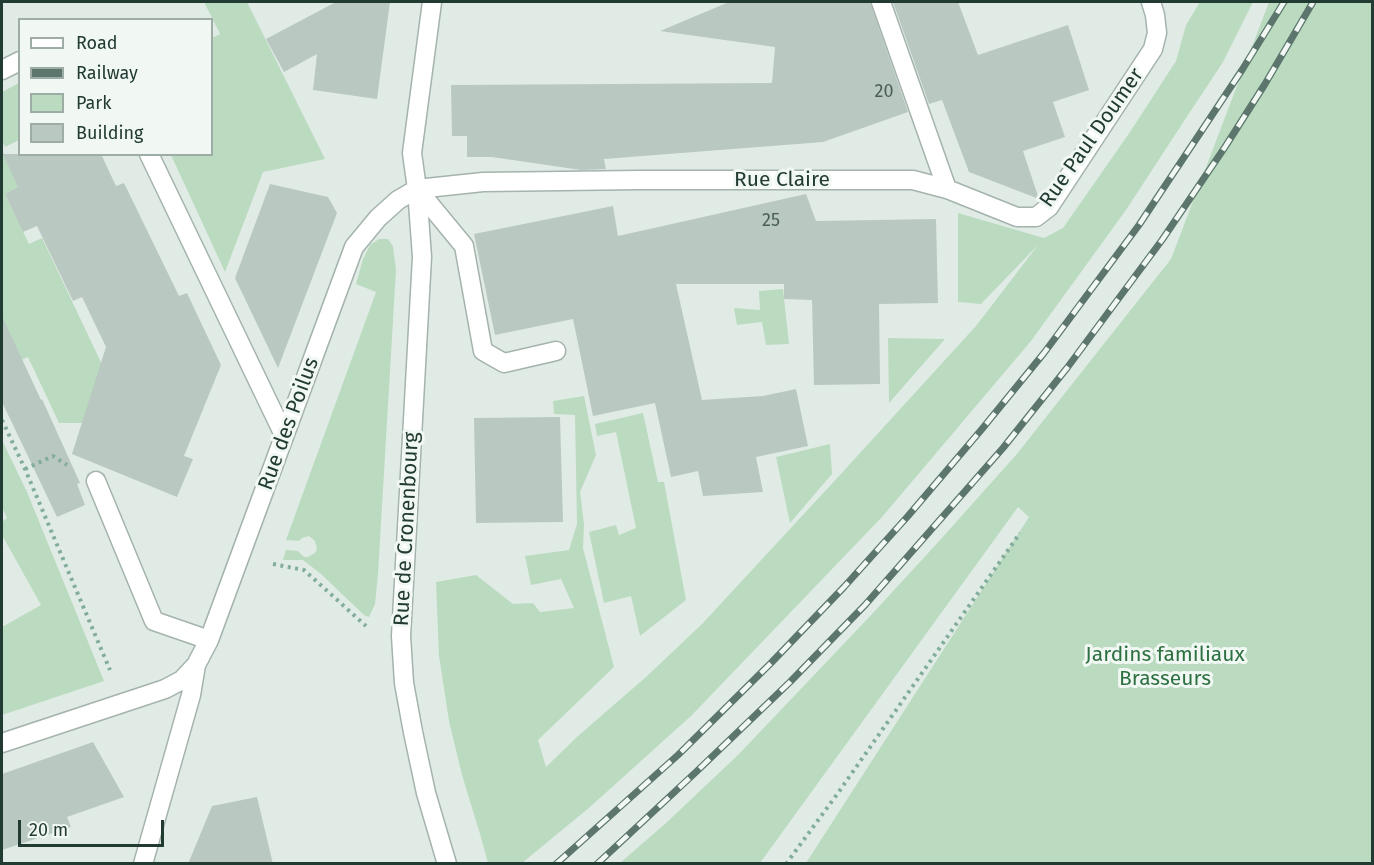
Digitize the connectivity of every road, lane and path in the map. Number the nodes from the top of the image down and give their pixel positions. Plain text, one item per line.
1 (432, 2) edge
2 (881, 2) edge
3 (1151, 2) edge
4 (18, 62) edge
5 (2, 70) edge
6 (150, 156) edge
7 (417, 189) junction
8 (947, 189) junction
9 (556, 351) dead end
10 (2, 420) edge
11 (284, 435) junction
12 (25, 469) junction
13 (96, 482) joint
14 (249, 533) junction
15 (1020, 533) dead end
16 (401, 636) junction
17 (209, 640) junction
18 (196, 665) junction
19 (124, 704) junction
20 (2, 743) edge
21 (143, 864) edge
22 (447, 864) edge
23 (786, 864) edge

1 - 7 street
2 - 8 street
3 - 8 street, Rue Paul Doumer
4 - 5 street
6 - 11 street
7 - 8 street, Rue Claire
7 - 9 street
7 - 11 street, Rue des Poilus
7 - 16 street, Rue de Cronenbourg
10 - 12 path
11 - 14 street, Rue des Poilus
12 - 13 path
12 - 19 path
13 - 17 street
14 - 16 path
14 - 17 street, Rue des Poilus
15 - 23 path
16 - 22 street, Rue de Cronenbourg
17 - 18 street, Rue des Poilus
18 - 19 street
18 - 21 street, Rue des Poilus
19 - 20 street

